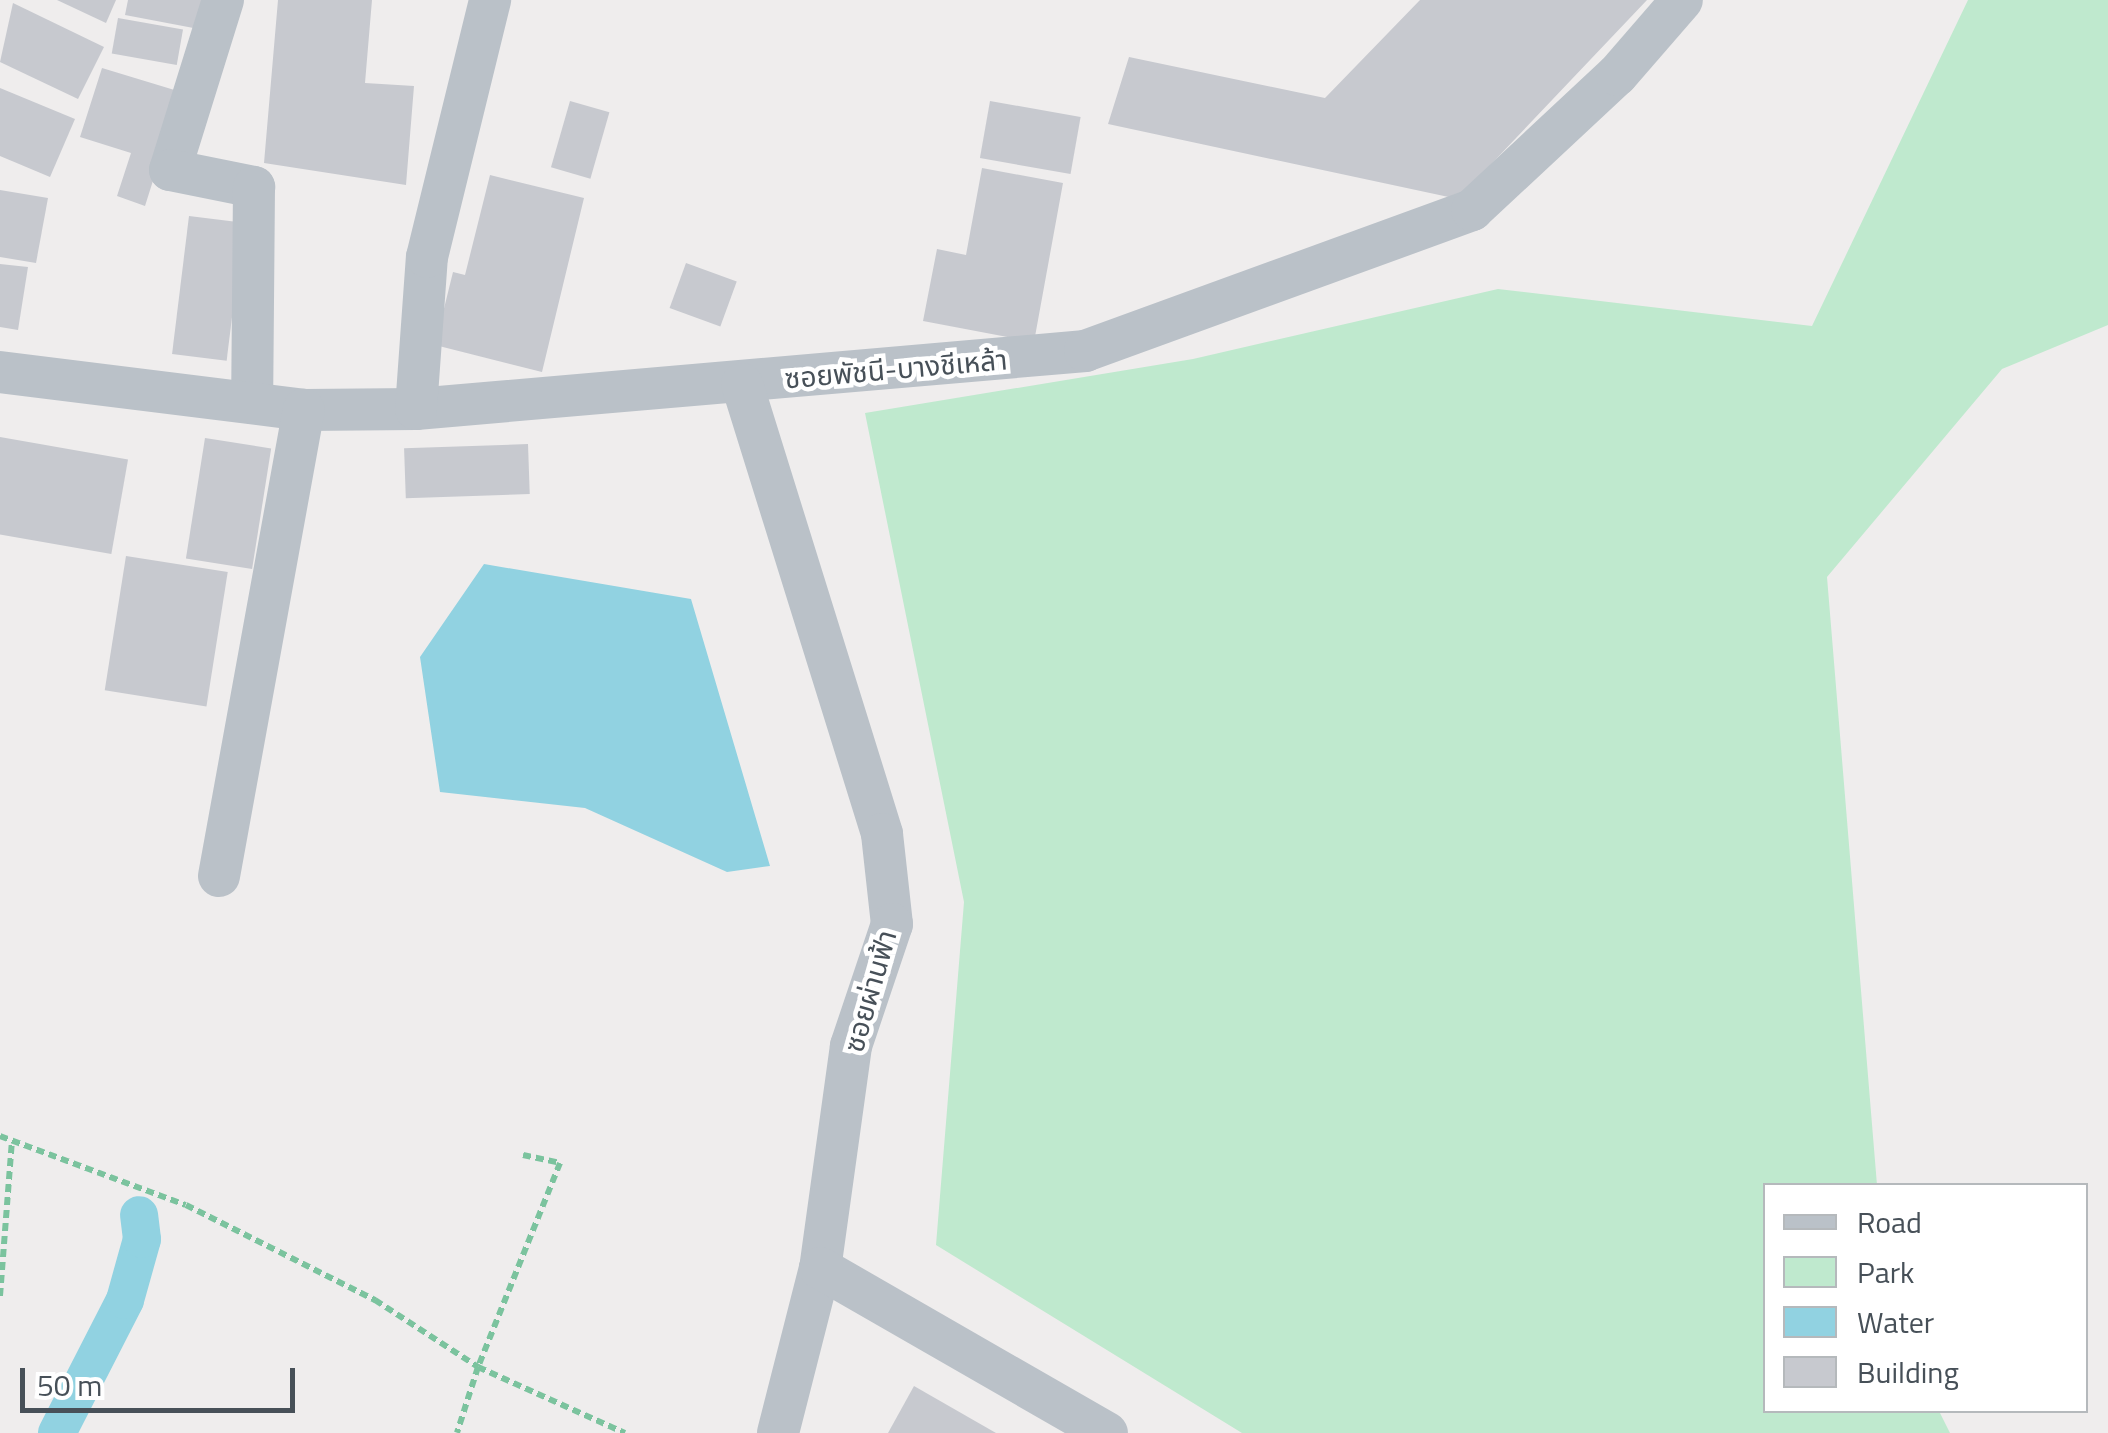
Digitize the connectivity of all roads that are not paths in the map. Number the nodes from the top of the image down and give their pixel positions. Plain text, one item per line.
1 (223, 0) edge
2 (490, 0) edge
3 (1682, 0) edge
4 (0, 372) edge
5 (742, 384) junction
6 (252, 403) junction
7 (416, 409) junction
8 (304, 410) junction
9 (219, 876) dead end
10 (820, 1268) junction
11 (778, 1433) edge
12 (1106, 1433) edge

1 - 6 street
2 - 7 street
3 - 5 street, ซอยพัชนี-บางชีเหล้า
4 - 6 street, ซอยพัชนี-บางชีเหล้า
5 - 7 street, ซอยพัชนี-บางชีเหล้า
5 - 10 street, ซอยผ่านฟ้า
6 - 8 street, ซอยพัชนี-บางชีเหล้า
7 - 8 street, ซอยพัชนี-บางชีเหล้า
8 - 9 street
10 - 11 street, ซอยผ่านฟ้า
10 - 12 street

